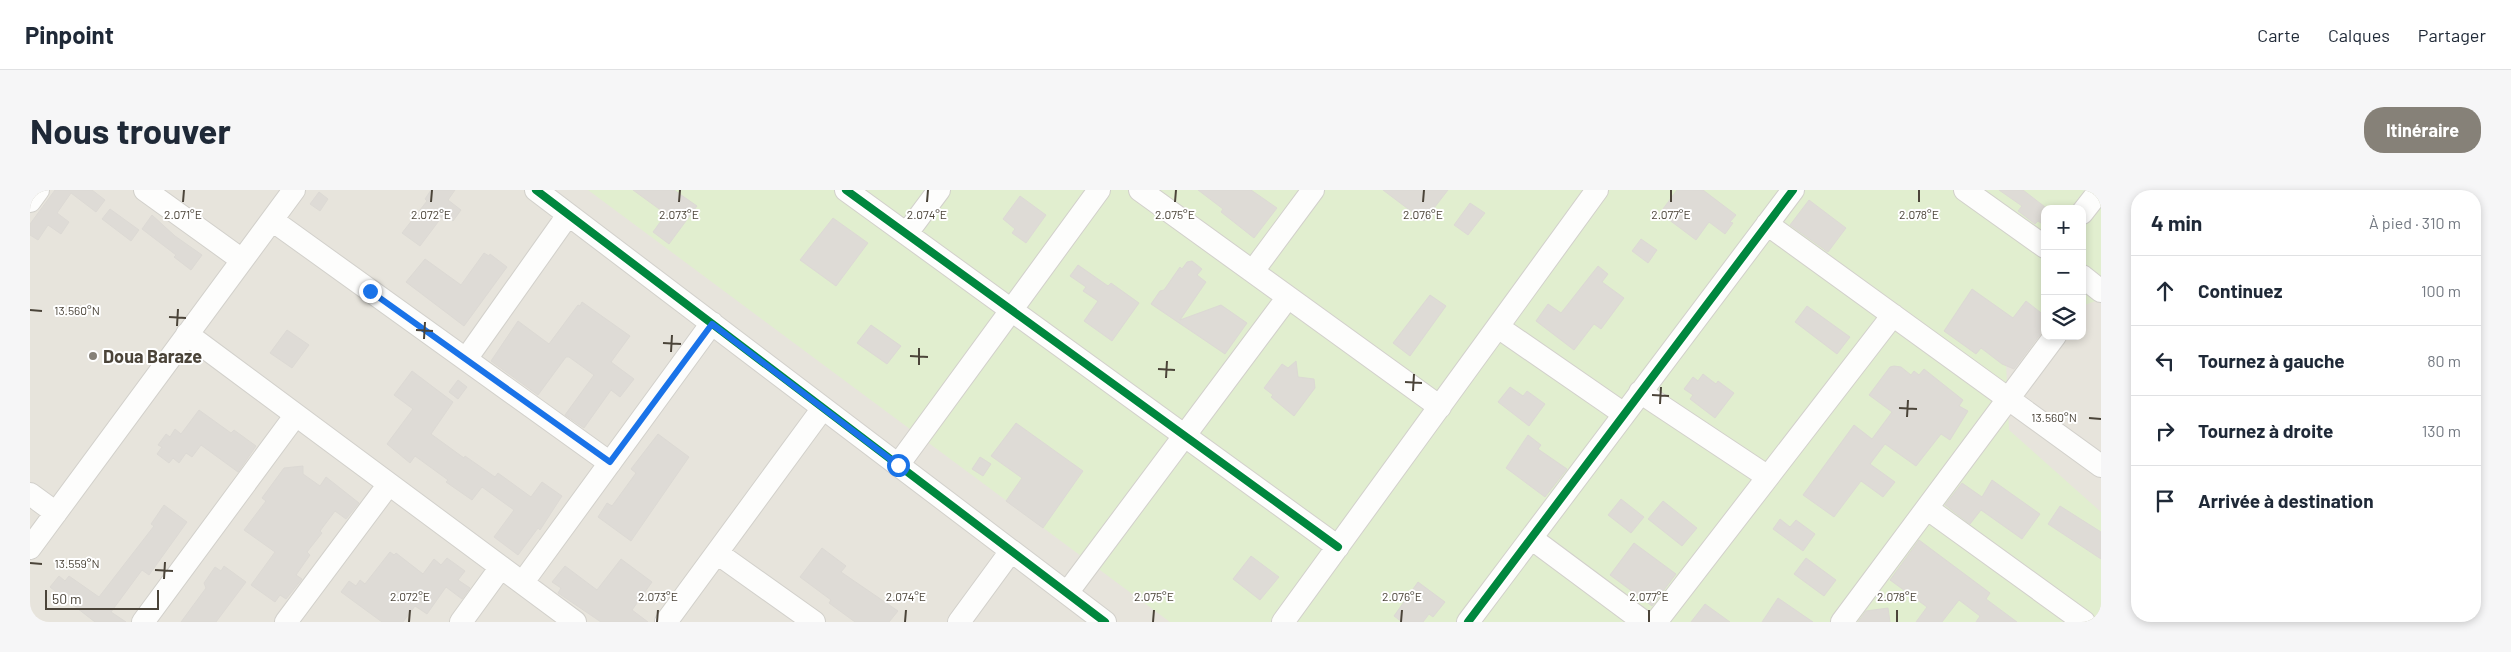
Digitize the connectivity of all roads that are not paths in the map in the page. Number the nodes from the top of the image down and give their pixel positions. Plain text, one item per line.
1 (38, 190) edge
2 (145, 190) edge
3 (294, 190) edge
4 (846, 190) edge
5 (939, 190) edge
6 (1099, 190) edge
7 (1140, 190) edge
8 (1313, 190) edge
9 (1597, 190) edge
10 (1793, 190) edge
11 (1965, 190) edge
12 (2100, 190) edge
13 (541, 192) edge
14 (30, 201) edge
15 (2086, 208) edge
16 (568, 215) junction
17 (272, 220) junction
18 (1767, 224) junction
19 (907, 233) junction
20 (2041, 245) edge
21 (242, 260) junction
22 (1253, 271) junction
23 (1288, 297) junction
24 (1011, 310) junction
25 (1893, 315) junction
26 (712, 324) junction
27 (1498, 327) junction
28 (188, 334) junction
29 (2052, 340) edge
30 (466, 359) junction
31 (1640, 392) junction
32 (2009, 398) junction
33 (1440, 407) junction
34 (823, 408) junction
35 (1624, 414) junction
36 (296, 416) junction
37 (1185, 436) junction
38 (2098, 456) edge
39 (610, 462) junction
40 (898, 465) junction
41 (1768, 477) junction
42 (389, 484) junction
43 (30, 494) edge
44 (1928, 509) junction
45 (56, 513) junction
46 (1531, 538) junction
47 (1338, 547) junction
48 (30, 548) edge
49 (1011, 551) junction
50 (717, 553) junction
51 (501, 567) junction
52 (523, 582) junction
53 (1067, 593) junction
54 (143, 622) edge
55 (286, 622) edge
56 (461, 622) edge
57 (576, 622) edge
58 (666, 622) edge
59 (814, 622) edge
60 (959, 622) edge
61 (1105, 622) edge
62 (1283, 622) edge
63 (1468, 622) edge
64 (1644, 622) edge
65 (1656, 622) edge
66 (1842, 622) edge
67 (2084, 622) edge

1 - 14 street
2 - 21 street
3 - 17 street
4 - 19 street
5 - 19 street
6 - 24 street
7 - 22 street
8 - 22 street
9 - 27 street
10 - 18 street
11 - 20 street
12 - 15 street
13 - 16 street
16 - 26 street
16 - 30 street
17 - 21 street
17 - 30 street
18 - 25 street
18 - 31 street
19 - 24 street
21 - 28 street
22 - 23 street
23 - 33 street
23 - 37 street
24 - 37 street
24 - 40 street
25 - 32 street
25 - 41 street
26 - 34 street
26 - 39 street
27 - 33 street
27 - 35 street
28 - 36 street
28 - 45 street
29 - 32 street
30 - 39 street
31 - 35 street
31 - 41 street
32 - 38 street
32 - 44 street
33 - 47 street
34 - 40 street
34 - 50 street
35 - 46 street
36 - 42 street
36 - 54 street
37 - 47 street
37 - 53 street
39 - 52 street
40 - 49 street
41 - 65 street
42 - 51 street
42 - 55 street
43 - 45 street
44 - 66 street
44 - 67 street
45 - 48 street
46 - 63 street
46 - 64 street
47 - 62 street
49 - 53 street
49 - 60 street
50 - 58 street
50 - 59 street
51 - 52 street
51 - 56 street
52 - 57 street
53 - 61 street

